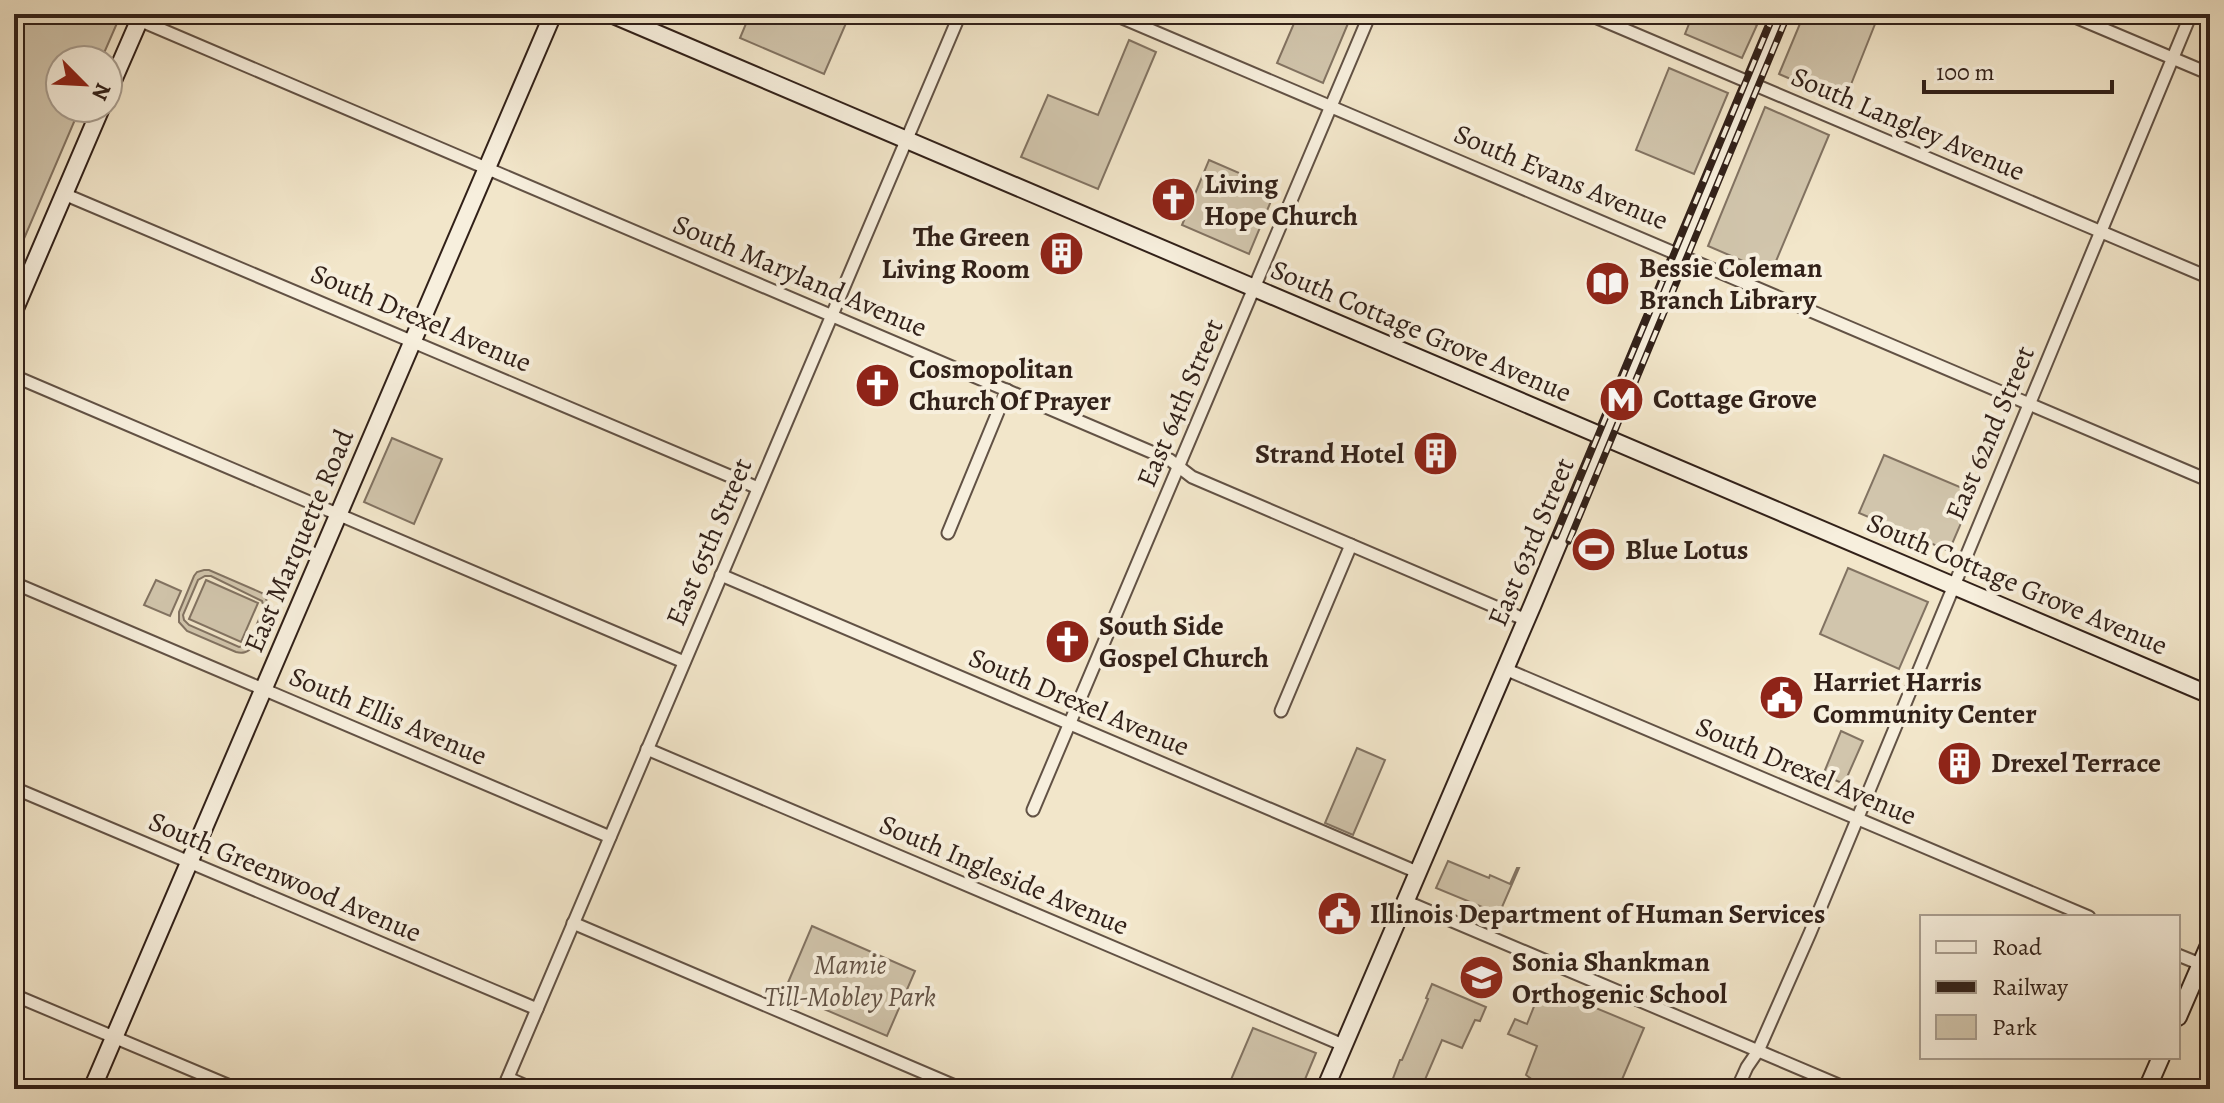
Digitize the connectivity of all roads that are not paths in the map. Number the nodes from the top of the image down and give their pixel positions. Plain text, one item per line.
1 (553, 14) edge
2 (611, 14) edge
3 (960, 14) edge
4 (1113, 14) edge
5 (1370, 14) edge
6 (1588, 14) edge
7 (1780, 14) edge
8 (2068, 14) edge
9 (2191, 14) edge
10 (140, 17) edge
11 (124, 54) edge
12 (2172, 58) junction
13 (2210, 74) edge
14 (1751, 83) junction
15 (1331, 106) junction
16 (94, 124) edge
17 (907, 140) junction
18 (487, 168) junction
19 (64, 194) junction
20 (2100, 232) junction
21 (1680, 254) junction
22 (2210, 278) edge
23 (1255, 288) junction
24 (14, 311) edge
25 (832, 315) junction
26 (413, 341) junction
27 (14, 376) edge
28 (1007, 390) junction
29 (2028, 404) junction
30 (1603, 438) junction
31 (1179, 468) junction
32 (2210, 481) edge
33 (758, 488) junction
34 (338, 515) junction
35 (948, 533) dead end
36 (1351, 545) junction
37 (721, 575) junction
38 (14, 583) edge
39 (1953, 585) junction
40 (1526, 620) junction
41 (684, 662) junction
42 (1505, 669) junction
43 (264, 689) junction
44 (2210, 695) edge
45 (1281, 711) dead end
46 (1070, 724) junction
47 (647, 749) junction
48 (14, 788) edge
49 (1033, 810) dead end
50 (1858, 819) junction
51 (610, 837) junction
52 (189, 862) junction
53 (1417, 872) junction
54 (1405, 901) junction
55 (2084, 915) edge
56 (573, 923) junction
57 (2210, 943) edge
58 (2180, 956) edge
59 (2205, 966) edge
60 (14, 995) edge
61 (537, 1009) junction
62 (2180, 1013) edge
63 (114, 1037) junction
64 (1343, 1045) junction
65 (1758, 1051) junction
66 (2160, 1059) edge
67 (505, 1084) edge
68 (92, 1089) edge
69 (237, 1089) edge
70 (533, 1089) edge
71 (962, 1089) edge
72 (1325, 1089) edge
73 (1737, 1089) edge
74 (1848, 1089) edge
75 (2147, 1089) edge

1 - 18 main road, East Marquette Road
2 - 17 main road, South Cottage Grove Avenue
3 - 17 street, East 65th Street
4 - 15 street, South Evans Avenue
5 - 15 street, East 64th Street
6 - 14 street, South Langley Avenue
7 - 14 main road, East 63rd Street
8 - 12 street
9 - 12 street, East 62nd Street
10 - 11 main road
10 - 18 street, South Maryland Avenue
12 - 13 street
12 - 20 street, East 62nd Street
14 - 20 street, South Langley Avenue
14 - 21 main road, East 63rd Street
15 - 21 street, South Evans Avenue
15 - 23 street, East 64th Street
16 - 19 main road
17 - 23 main road, South Cottage Grove Avenue
17 - 25 street, East 65th Street
18 - 25 street, South Maryland Avenue
18 - 26 main road, East Marquette Road
19 - 24 main road
19 - 26 street, South Drexel Avenue
20 - 22 street, South Langley Avenue
20 - 29 street, East 62nd Street
21 - 29 street, South Evans Avenue
21 - 30 main road, East 63rd Street
23 - 30 main road, South Cottage Grove Avenue
23 - 31 street, East 64th Street
25 - 28 street, South Maryland Avenue
25 - 33 street, East 65th Street
26 - 33 street, South Drexel Avenue
26 - 34 main road, East Marquette Road
27 - 34 street
28 - 31 street, South Maryland Avenue
28 - 35 street
29 - 32 street, South Evans Avenue
29 - 39 street, East 62nd Street
30 - 39 main road, South Cottage Grove Avenue
30 - 40 main road, East 63rd Street
31 - 36 street, South Maryland Avenue
31 - 46 street, East 64th Street
33 - 37 street, East 65th Street
34 - 41 street
34 - 43 main road, East Marquette Road
36 - 40 street, South Maryland Avenue
36 - 45 street
37 - 41 street, East 65th Street
37 - 46 street, South Drexel Avenue
38 - 43 street, South Ellis Avenue
39 - 44 main road, South Cottage Grove Avenue
39 - 50 street, East 62nd Street
40 - 42 main road, East 63rd Street
41 - 47 street, East 65th Street
42 - 50 street, South Drexel Avenue
42 - 53 main road, East 63rd Street
43 - 51 street, South Ellis Avenue
43 - 52 main road, East Marquette Road
46 - 49 street, East 64th Street
46 - 53 street, South Drexel Avenue
47 - 51 street, East 65th Street
47 - 64 street, South Ingleside Avenue
48 - 52 street, South Greenwood Avenue
50 - 55 street, South Drexel Avenue
50 - 65 street, East 62nd Street
51 - 56 street, East 65th Street
52 - 61 street, South Greenwood Avenue
52 - 63 main road, East Marquette Road
53 - 54 main road, East 63rd Street
54 - 64 main road, East 63rd Street
54 - 65 street
56 - 61 street, East 65th Street
56 - 71 street
57 - 59 main road
58 - 59 street
59 - 62 main road
60 - 63 street
61 - 67 street, East 65th Street
63 - 68 main road, East Marquette Road
63 - 69 street
64 - 72 main road, East 63rd Street
65 - 73 street, East 62nd Street
65 - 74 street
66 - 75 main road
67 - 70 street

